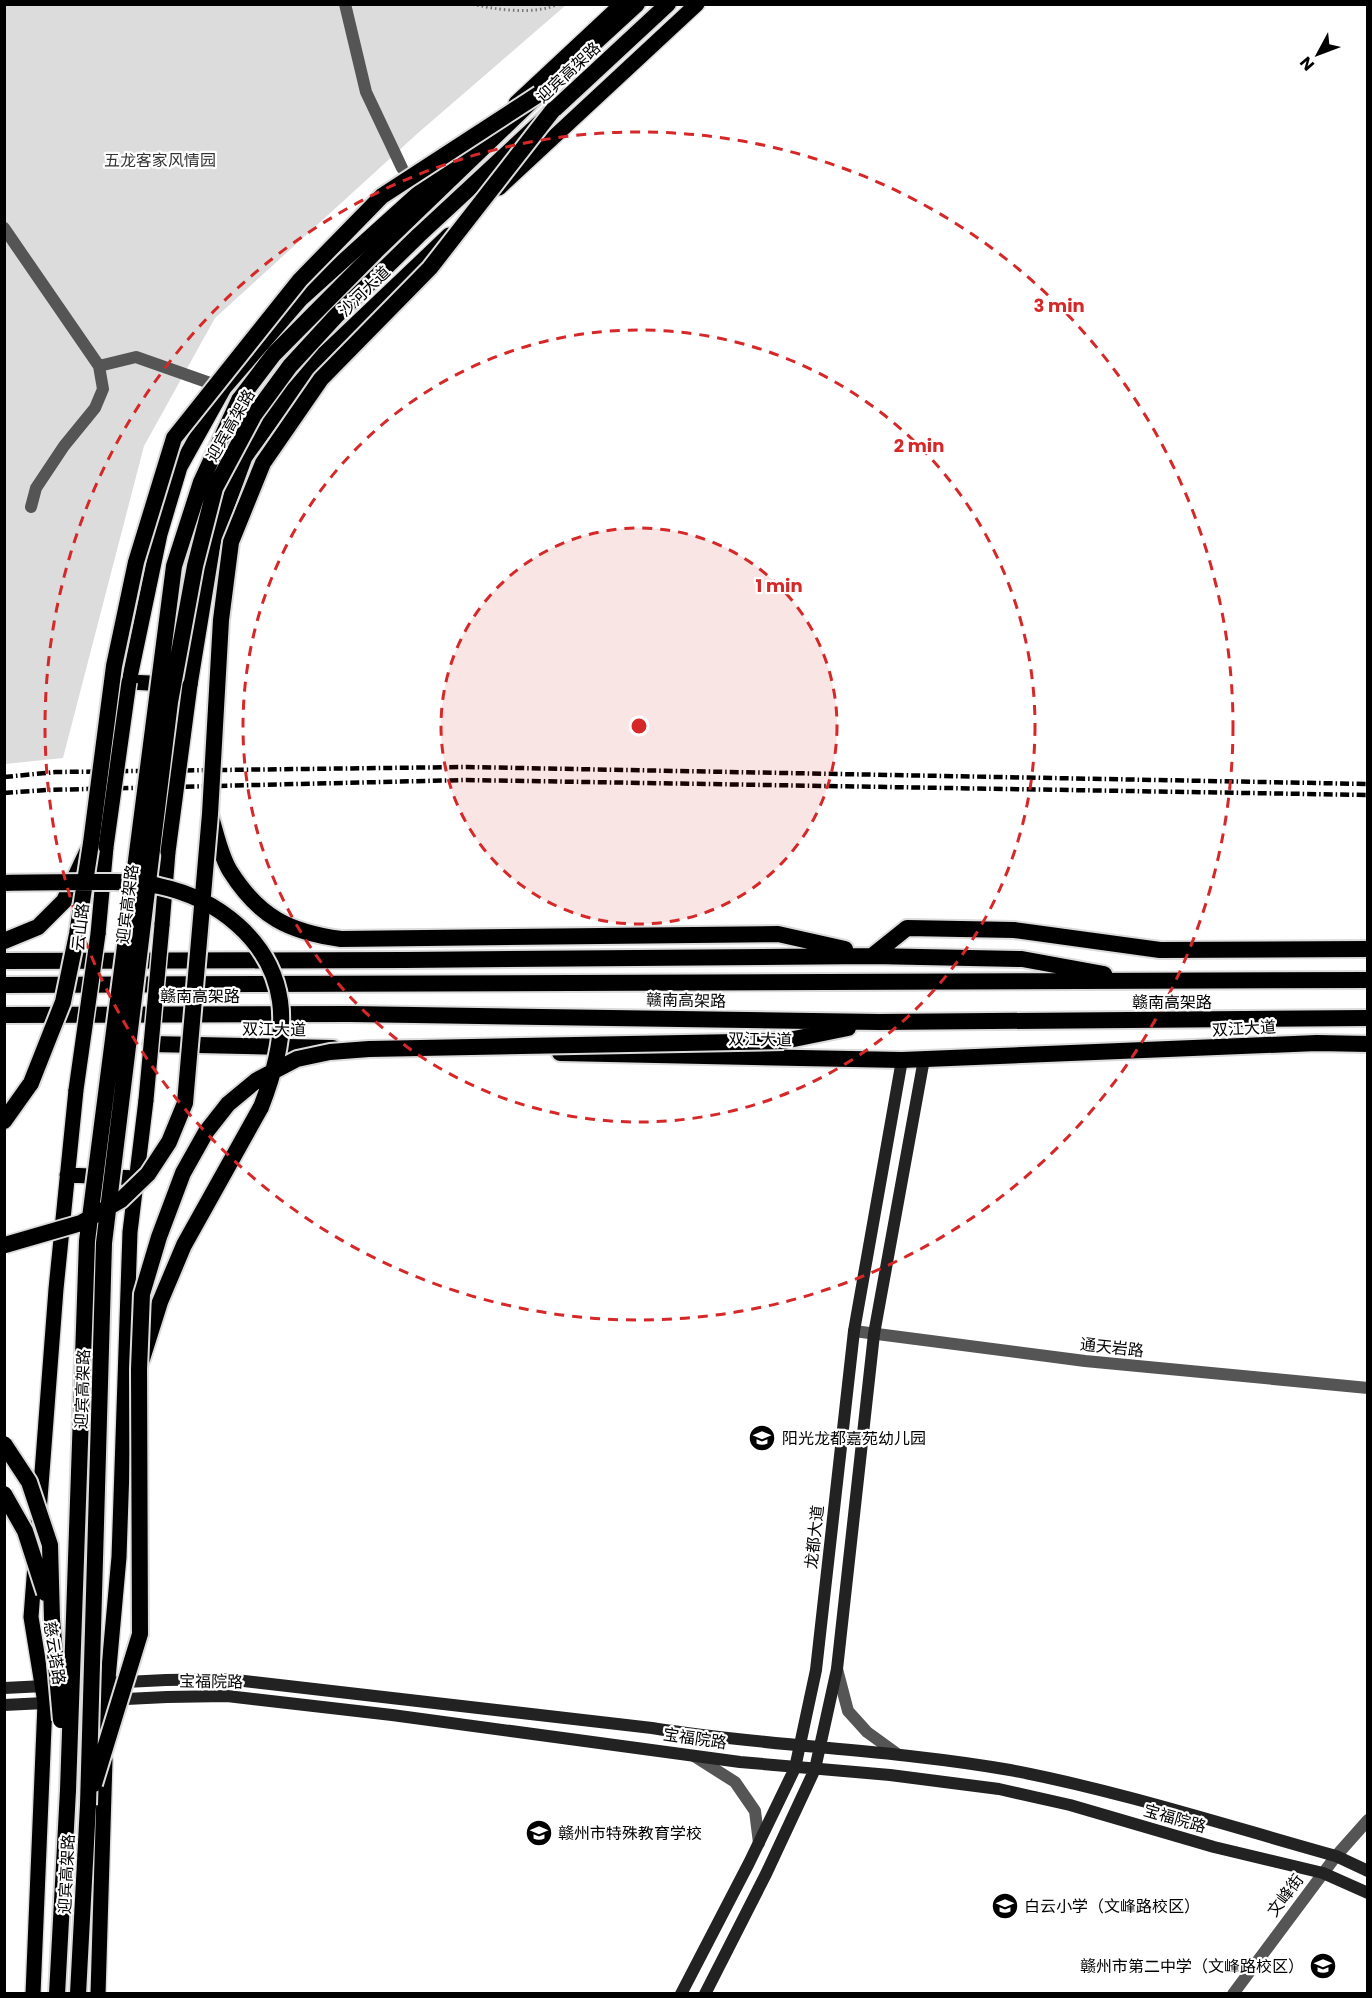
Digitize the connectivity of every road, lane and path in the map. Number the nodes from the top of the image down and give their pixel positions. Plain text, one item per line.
1 (345, 4) edge
2 (472, 4) edge
3 (558, 4) edge
4 (622, 4) edge
5 (637, 4) edge
6 (668, 4) edge
7 (697, 4) edge
8 (539, 94) junction
9 (553, 110) junction
10 (402, 168) dead end
11 (4, 228) edge
12 (99, 366) junction
13 (224, 388) junction
14 (31, 507) dead end
15 (129, 682) junction
16 (190, 685) junction
17 (210, 814) junction
18 (99, 845) junction
19 (4, 883) edge
20 (4, 941) edge
21 (1368, 949) edge
22 (872, 956) junction
23 (4, 961) edge
24 (1368, 980) edge
25 (1147, 981) junction
26 (4, 985) edge
27 (4, 1015) edge
28 (1368, 1018) edge
29 (879, 1022) junction
30 (151, 1044) junction
31 (1368, 1044) edge
32 (924, 1059) junction
33 (902, 1060) junction
34 (4, 1121) edge
35 (67, 1175) junction
36 (137, 1178) junction
37 (5, 1245) edge
38 (854, 1331) junction
39 (874, 1334) junction
40 (139, 1369) junction
41 (1368, 1388) edge
42 (4, 1444) edge
43 (4, 1494) edge
44 (52, 1619) junction
45 (837, 1669) junction
46 (108, 1684) junction
47 (43, 1686) junction
48 (4, 1688) edge
49 (106, 1701) junction
50 (45, 1703) junction
51 (4, 1705) edge
52 (800, 1746) junction
53 (820, 1748) junction
54 (896, 1753) junction
55 (694, 1756) junction
56 (795, 1768) junction
57 (815, 1769) junction
58 (68, 1790) junction
59 (88, 1805) junction
60 (1368, 1820) edge
61 (759, 1843) junction
62 (1336, 1856) junction
63 (1368, 1871) edge
64 (1323, 1873) junction
65 (1368, 1893) edge
66 (33, 1994) edge
67 (57, 1994) edge
68 (78, 1994) edge
69 (98, 1994) edge
70 (681, 1994) edge
71 (705, 1994) edge
72 (1233, 1994) edge

1 - 10 street
2 - 3 path
4 - 13 main road
5 - 8 highway, 迎宾高架路
6 - 9 highway, 迎宾高架路
7 - 16 main road, 沙河大道
8 - 18 highway, bridge
8 - 58 highway, 迎宾高架路, bridge
9 - 17 highway, bridge
9 - 59 highway, 迎宾高架路, bridge
11 - 12 street
12 - 13 street
12 - 14 street
13 - 15 main road
15 - 16 main road
15 - 18 main road, 云山路, bridge
16 - 30 main road, 沙河大道, bridge
17 - 22 highway
17 - 37 highway, bridge
18 - 20 highway, bridge
18 - 34 highway, bridge
18 - 35 main road, 云山路, bridge
19 - 40 highway, bridge
21 - 22 highway
22 - 23 highway
22 - 25 highway
24 - 25 highway, 赣南高架路
25 - 26 highway, 赣南高架路
27 - 29 highway, 赣南高架路
28 - 29 highway, 赣南高架路
29 - 40 highway, bridge
30 - 33 highway, 双江大道
30 - 36 main road, bridge
31 - 32 highway, 双江大道
32 - 33 highway, 双江大道
32 - 39 main road
33 - 38 main road, 龙都大道
35 - 36 main road
35 - 47 main road, 慈云塔路
36 - 46 main road
38 - 39 street, 通天岩路
38 - 52 main road, 龙都大道
39 - 41 street, 通天岩路
39 - 45 main road
40 - 59 highway, bridge
42 - 44 highway, bridge
43 - 44 highway, bridge
44 - 58 highway, bridge
45 - 53 main road
45 - 54 street
46 - 47 main road, 宝福院路
46 - 49 main road
46 - 52 main road, 宝福院路
47 - 48 main road, 宝福院路
47 - 50 main road, 慈云塔路
49 - 50 main road, 宝福院路
49 - 55 main road, 宝福院路
49 - 69 main road
50 - 51 main road, 宝福院路
50 - 66 main road, 慈云塔路
52 - 53 main road, 宝福院路
52 - 56 main road, 龙都大道
53 - 54 main road, 宝福院路
53 - 57 main road
54 - 62 main road, 宝福院路
55 - 56 main road, 宝福院路
55 - 61 street
56 - 57 main road, 宝福院路
56 - 61 main road, 龙都大道
57 - 64 main road, 宝福院路
57 - 71 main road
58 - 67 highway, 迎宾高架路
59 - 68 highway, 迎宾高架路
60 - 62 street, 文峰街
61 - 70 main road, 龙都大道
62 - 63 main road, 宝福院路
62 - 64 street, 文峰街
64 - 65 main road, 宝福院路
64 - 72 street, 文峰街

